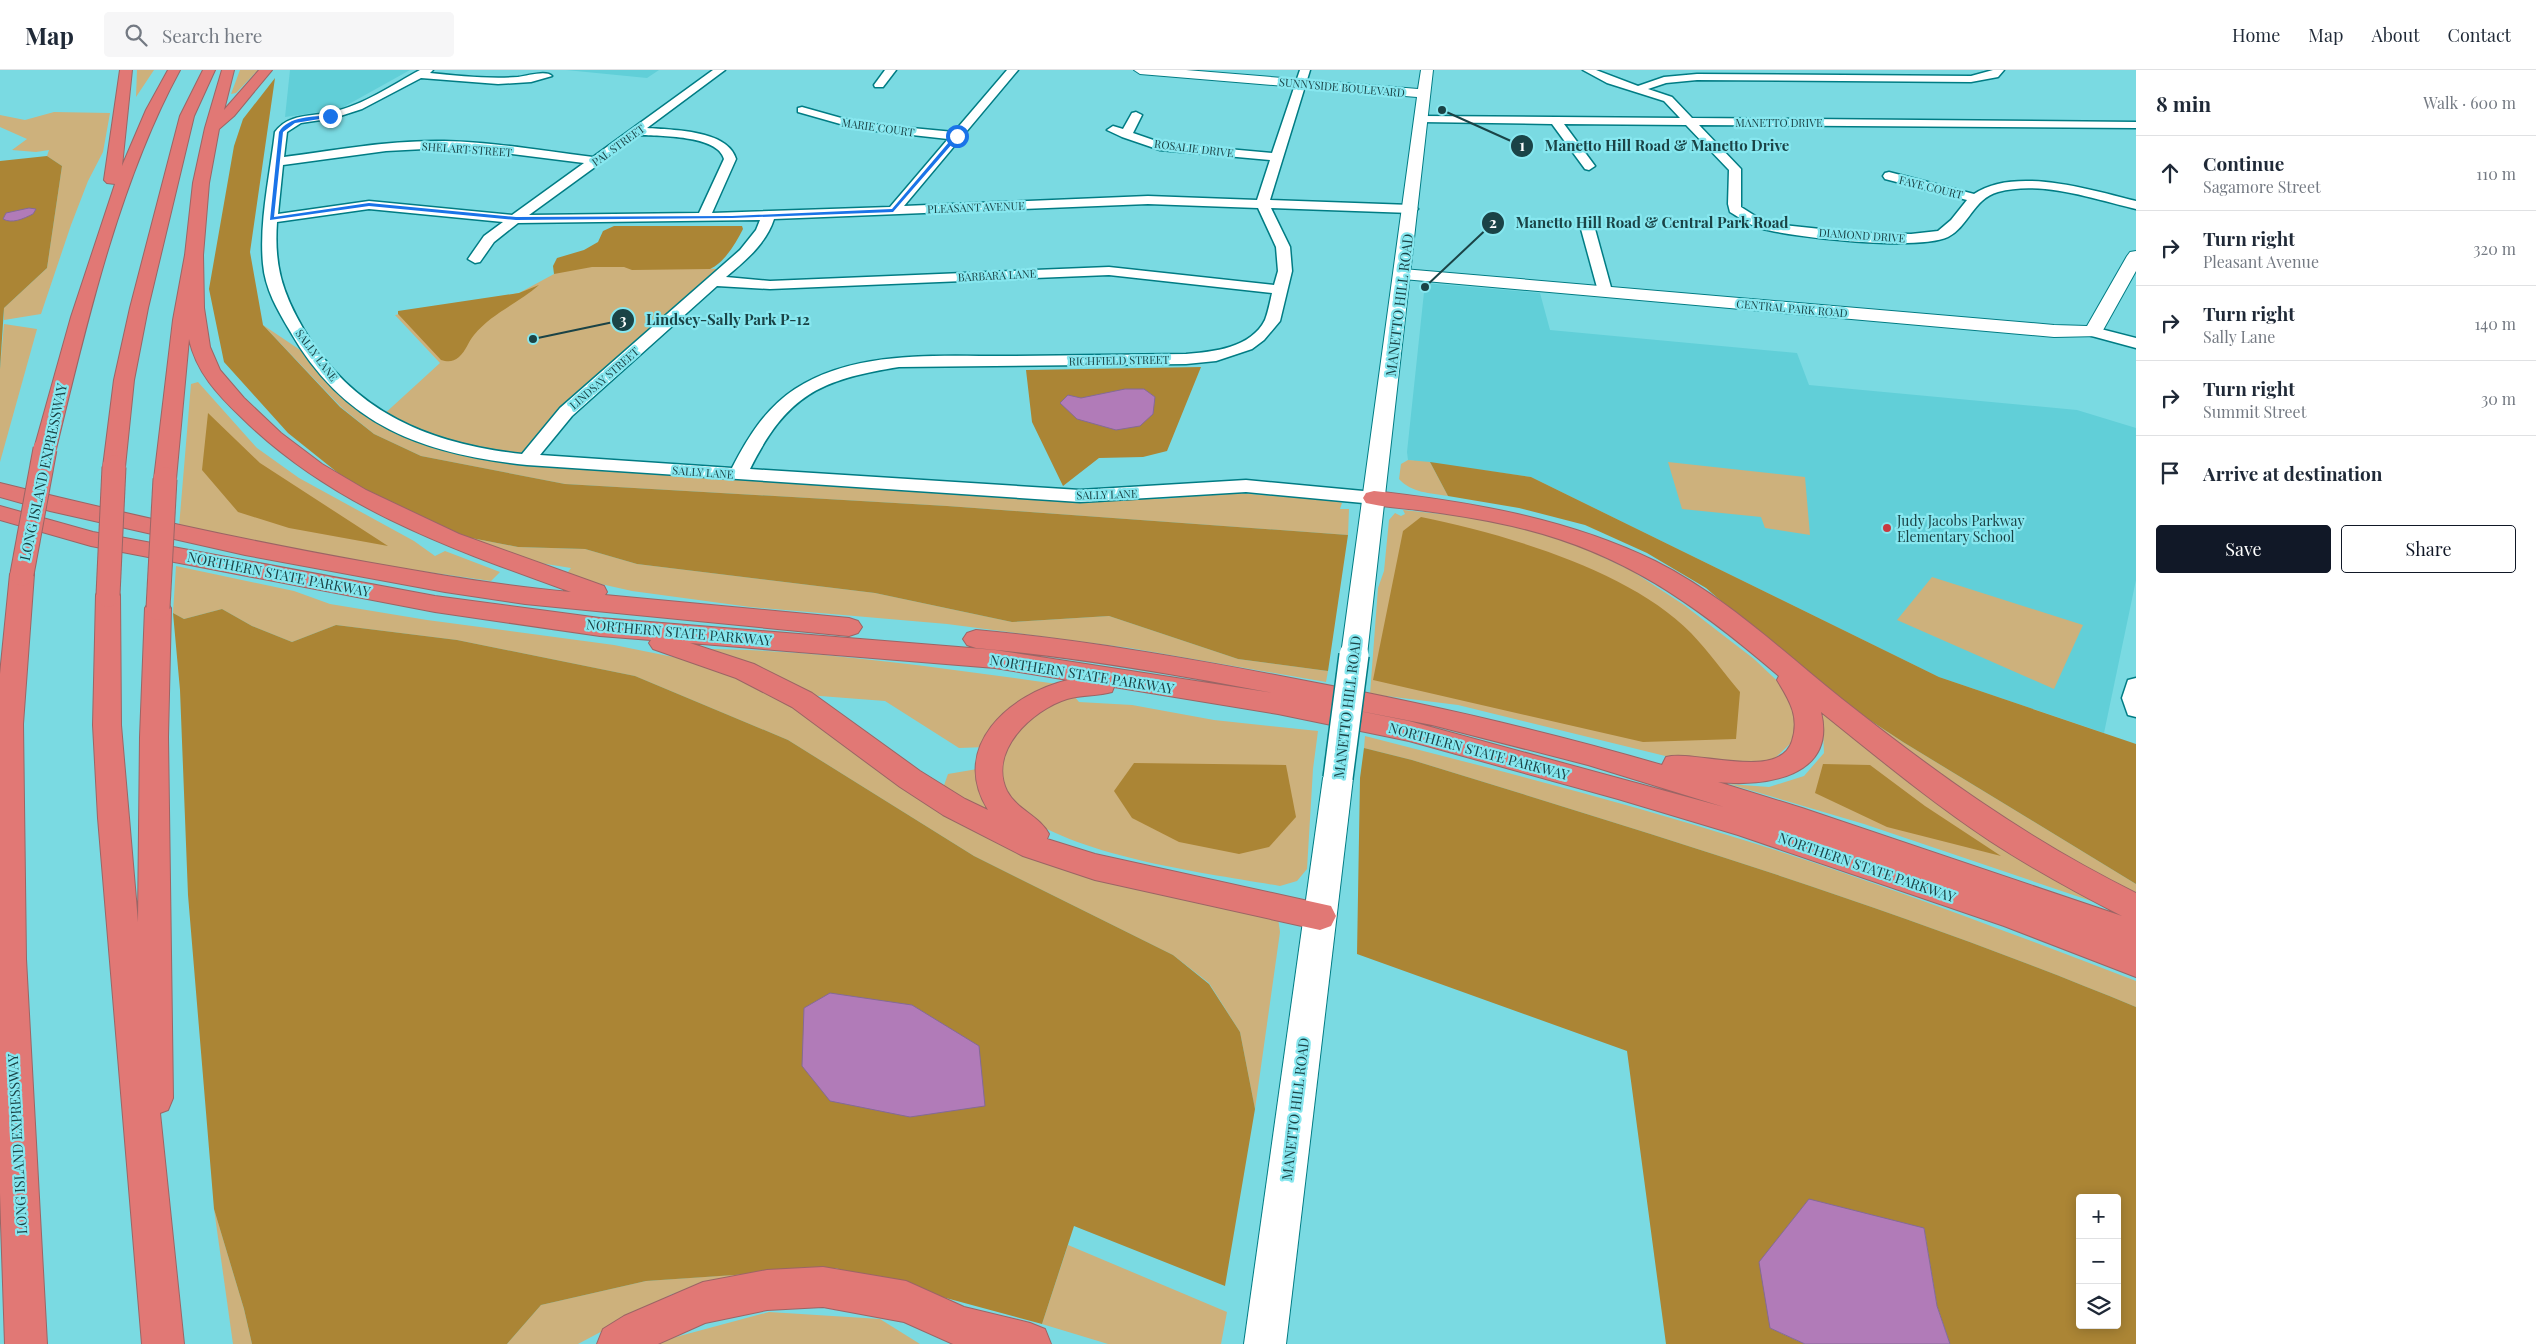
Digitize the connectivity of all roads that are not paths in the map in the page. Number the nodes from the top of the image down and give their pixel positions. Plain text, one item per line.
1 (126, 70) edge
2 (174, 70) edge
3 (209, 70) edge
4 (228, 70) edge
5 (266, 70) edge
6 (720, 70) edge
7 (891, 70) edge
8 (1013, 70) edge
9 (1140, 70) edge
10 (1427, 70) edge
11 (1588, 70) edge
12 (1822, 70) edge
13 (1999, 70) edge
14 (423, 73) edge
15 (1709, 74) edge
16 (547, 76) dead end
17 (1303, 77) edge
18 (1833, 78) junction
19 (878, 85) dead end
20 (1639, 89) junction
21 (1424, 94) junction
22 (802, 110) dead end
23 (1136, 115) dead end
24 (1422, 119) junction
25 (1555, 120) junction
26 (1691, 121) junction
27 (2136, 125) edge
28 (212, 128) junction
29 (1113, 130) dead end
30 (638, 131) junction
31 (1126, 135) junction
32 (957, 136) junction
33 (1277, 157) junction
34 (596, 161) junction
35 (278, 162) junction
36 (1589, 166) dead end
37 (1888, 176) dead end
38 (1974, 198) junction
39 (1264, 205) junction
40 (2136, 205) edge
41 (1411, 209) junction
42 (893, 211) junction
43 (768, 216) junction
44 (704, 217) junction
45 (272, 218) junction
46 (516, 219) junction
47 (1588, 229) dead end
48 (102, 247) junction
49 (194, 255) junction
50 (2136, 256) edge
51 (475, 259) dead end
52 (1403, 274) junction
53 (714, 281) junction
54 (1280, 290) junction
55 (1605, 292) junction
56 (2093, 332) junction
57 (2136, 343) edge
58 (527, 460) junction
59 (738, 474) junction
60 (0, 490) edge
61 (1374, 498) junction
62 (0, 513) edge
63 (632, 606) junction
64 (600, 627) junction
65 (1773, 659) junction
66 (1132, 682) junction
67 (1588, 754) junction
68 (2136, 908) edge
69 (1321, 910) junction
70 (2136, 935) edge
71 (2136, 962) edge
72 (0, 1125) edge
73 (156, 1242) junction
74 (25, 1326) edge
75 (972, 1335) edge
76 (163, 1344) edge
77 (618, 1344) edge
78 (1030, 1344) edge
79 (1265, 1344) edge

1 - 48 highway
2 - 48 highway, LONG ISLAND EXPRESSWAY
3 - 73 highway, bridge
4 - 28 highway
5 - 28 highway
6 - 30 street, PAL STREET
7 - 19 street
8 - 32 street
9 - 17 main road, SUNNYSIDE BOULEVARD
10 - 21 main road, MANETTO HILL ROAD
11 - 20 street, DIAMOND DRIVE
12 - 18 street
13 - 18 street
14 - 16 street
14 - 35 street, SALLY LANE
15 - 18 street
15 - 20 street
17 - 21 main road, SUNNYSIDE BOULEVARD
17 - 33 street
20 - 26 street, DIAMOND DRIVE
21 - 24 main road, MANETTO HILL ROAD
22 - 32 street, MARIE COURT
23 - 31 street
24 - 25 street, MANETTO DRIVE
24 - 41 main road, MANETTO HILL ROAD
25 - 26 street, MANETTO DRIVE
25 - 36 street
26 - 27 street, MANETTO DRIVE
26 - 38 street, DIAMOND DRIVE
28 - 49 highway
29 - 31 street, ROSALIE DRIVE
30 - 34 street, PAL STREET
30 - 44 street
31 - 33 street, ROSALIE DRIVE
32 - 42 street
33 - 39 street
34 - 35 street, SHELART STREET
34 - 46 street, PAL STREET
35 - 45 street, SALLY LANE
37 - 38 street, FAYE COURT
38 - 40 street, DIAMOND DRIVE
39 - 41 street, PLEASANT AVENUE
39 - 42 street, PLEASANT AVENUE
39 - 54 street, RICHFIELD STREET
41 - 52 main road, MANETTO HILL ROAD
42 - 43 street, PLEASANT AVENUE
43 - 44 street, PLEASANT AVENUE
43 - 53 street, LINDSAY STREET
44 - 46 street, PLEASANT AVENUE
45 - 46 street, PLEASANT AVENUE
45 - 58 street, SALLY LANE
46 - 51 street, PAL STREET
47 - 55 street
48 - 74 highway, LONG ISLAND EXPRESSWAY, bridge
49 - 63 highway
49 - 73 highway, bridge
50 - 56 main road
52 - 55 main road, CENTRAL PARK ROAD
52 - 61 main road, MANETTO HILL ROAD
53 - 54 street, BARBARA LANE
53 - 58 street, LINDSAY STREET
54 - 59 street, RICHFIELD STREET
55 - 56 main road, CENTRAL PARK ROAD
56 - 57 street
58 - 59 street, SALLY LANE
59 - 61 street, SALLY LANE
60 - 63 highway, NORTHERN STATE PARKWAY
61 - 65 highway
61 - 69 main road, MANETTO HILL ROAD, bridge
62 - 64 highway, NORTHERN STATE PARKWAY
63 - 67 highway, NORTHERN STATE PARKWAY
64 - 66 highway, NORTHERN STATE PARKWAY
64 - 69 highway
65 - 67 highway
65 - 68 highway
66 - 69 highway
66 - 71 highway, NORTHERN STATE PARKWAY
67 - 70 highway, NORTHERN STATE PARKWAY
69 - 79 main road, MANETTO HILL ROAD
72 - 74 highway
73 - 76 highway
75 - 77 highway
75 - 78 highway

